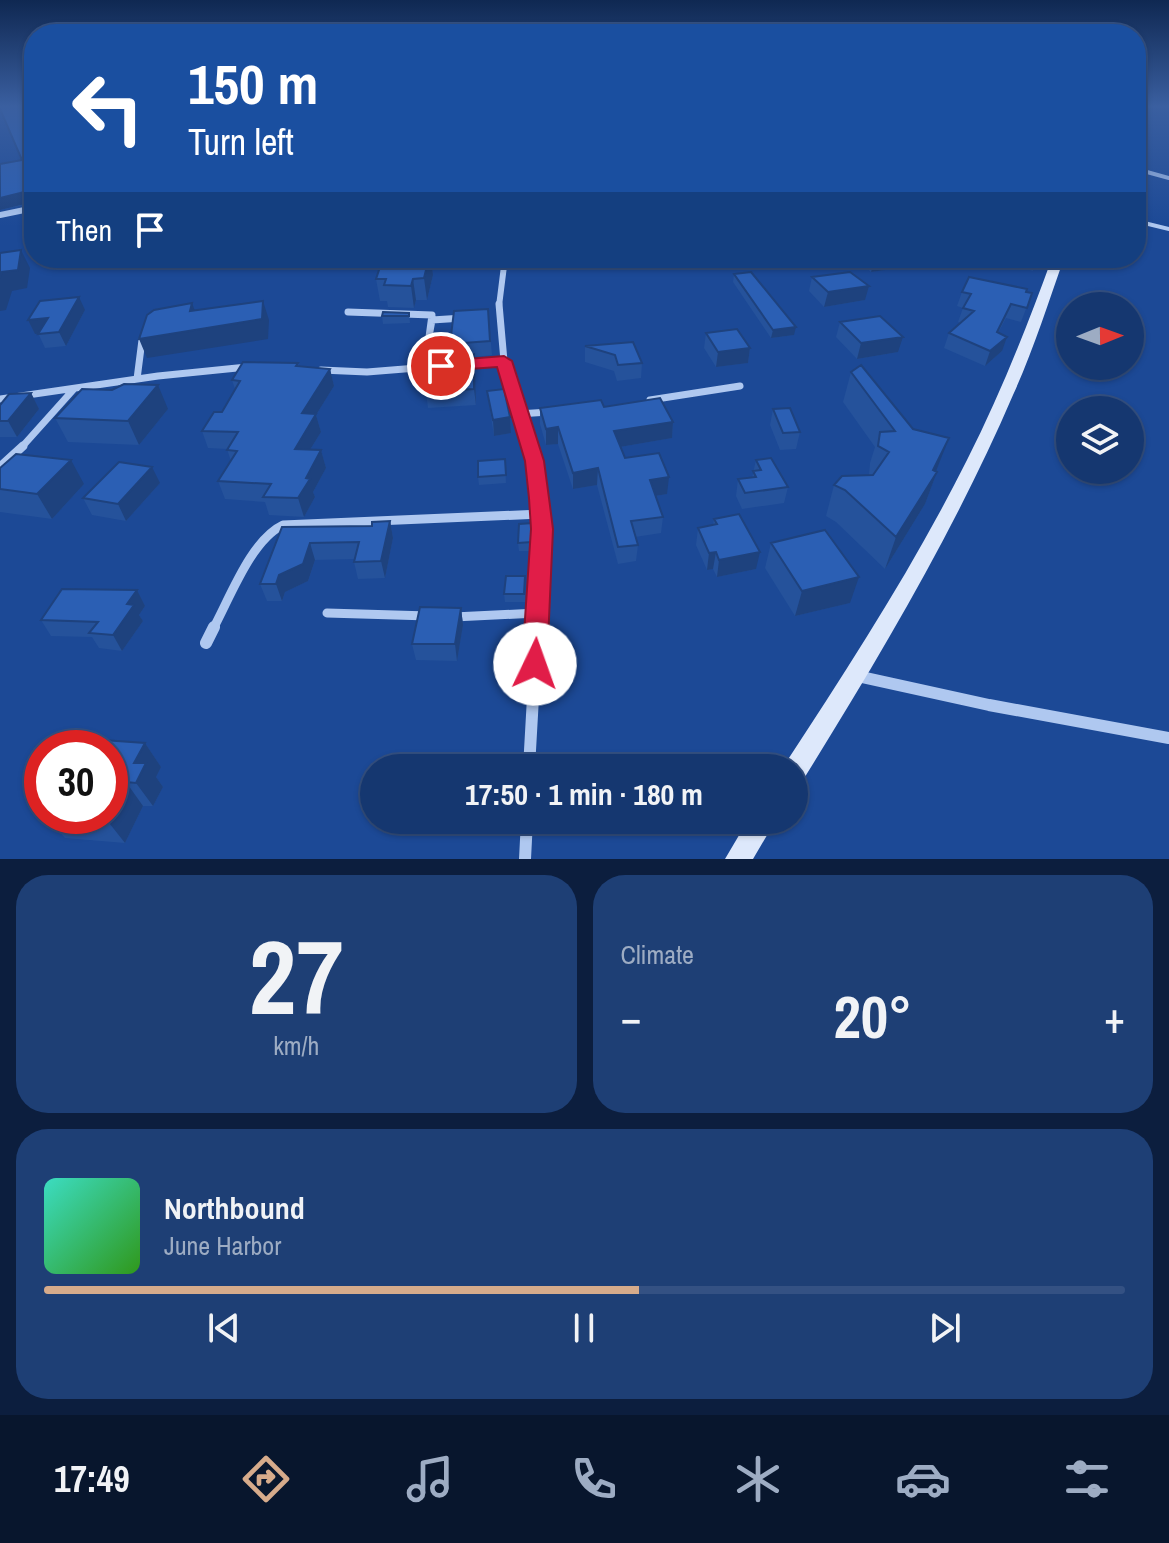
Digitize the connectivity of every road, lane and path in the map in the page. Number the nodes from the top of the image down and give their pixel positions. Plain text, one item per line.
1 (1146, 172) edge
2 (1169, 178) edge
3 (24, 210) edge
4 (0, 215) edge
5 (1146, 223) edge
6 (1169, 229) edge
7 (504, 268) edge
8 (1055, 268) edge
9 (348, 312) dead end
10 (500, 315) junction
11 (486, 316) edge
12 (472, 317) edge
13 (142, 340) edge
14 (504, 361) junction
15 (256, 367) edge
16 (304, 369) edge
17 (137, 379) junction
18 (740, 386) dead end
19 (74, 389) junction
20 (0, 399) edge
21 (644, 401) edge
22 (556, 412) edge
23 (518, 414) junction
24 (0, 467) edge
25 (541, 514) junction
26 (327, 613) dead end
27 (537, 613) junction
28 (206, 643) dead end
29 (856, 676) junction
30 (1169, 738) edge
31 (530, 754) edge
32 (806, 754) edge
33 (526, 834) edge
34 (754, 834) edge
35 (525, 859) edge
36 (738, 859) edge

1 - 2 street
3 - 4 street
5 - 6 lane
7 - 10 street
8 - 29 main road
9 - 12 street
10 - 11 street
10 - 14 street
13 - 17 street
14 - 16 street
14 - 23 street
15 - 17 street
17 - 19 street
18 - 21 street
19 - 20 street
19 - 24 street
22 - 23 street
23 - 25 street
25 - 27 street
25 - 28 street
26 - 27 street
27 - 31 street
29 - 30 street
29 - 32 main road
33 - 35 street
34 - 36 main road

